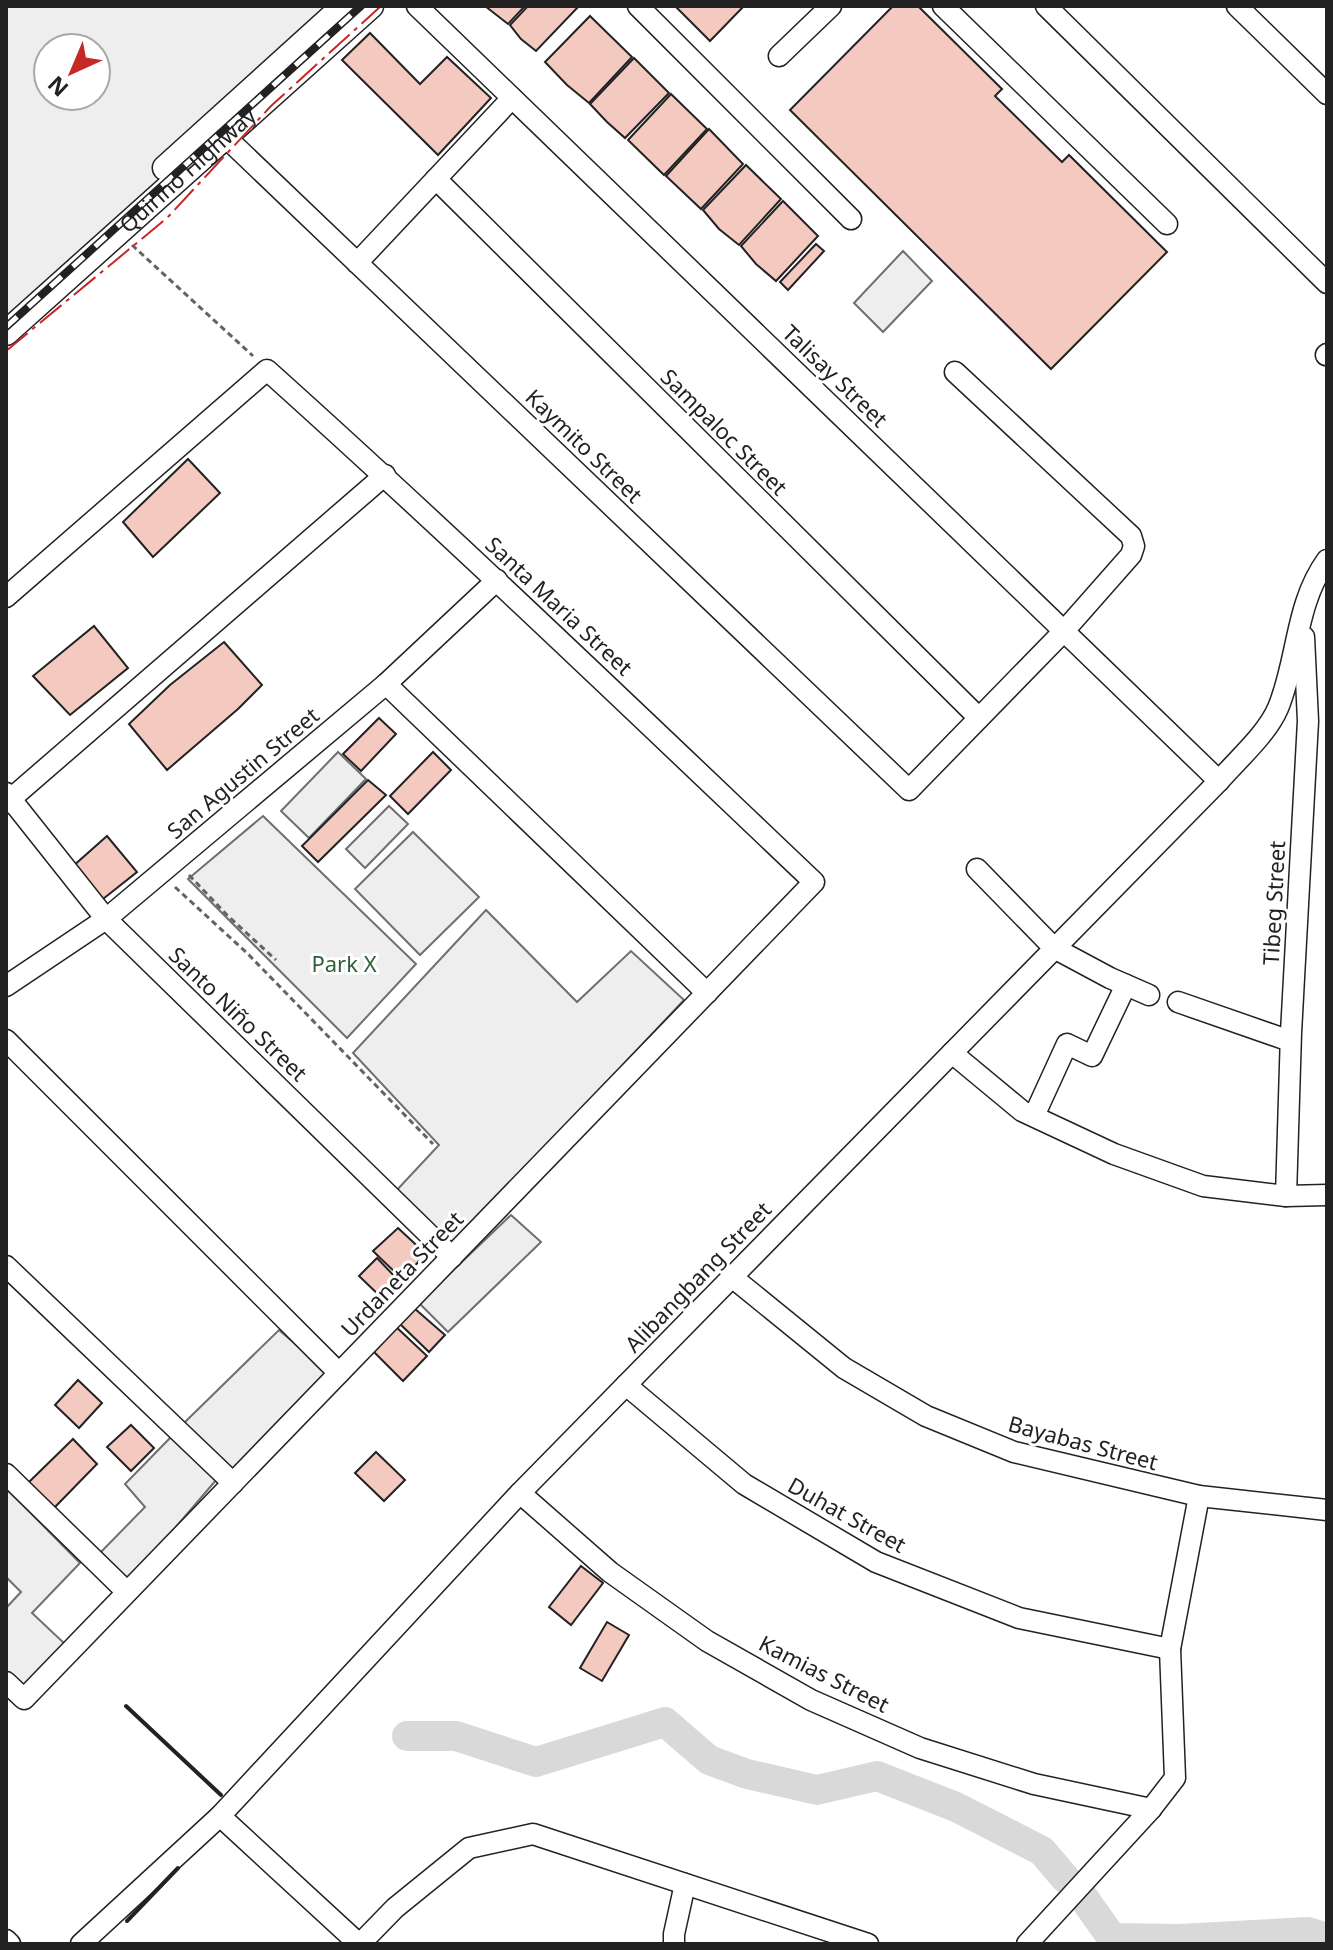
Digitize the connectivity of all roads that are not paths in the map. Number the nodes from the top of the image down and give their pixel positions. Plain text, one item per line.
1 (344, 6) edge
2 (371, 6) edge
3 (417, 6) edge
4 (638, 6) edge
5 (831, 6) edge
6 (943, 6) edge
7 (1046, 6) edge
8 (1237, 6) edge
9 (779, 56) dead end
10 (1327, 94) edge
11 (512, 98) junction
12 (219, 130) junction
13 (436, 179) junction
14 (851, 219) dead end
15 (117, 224) junction
16 (1167, 224) dead end
17 (357, 263) junction
18 (1327, 283) edge
19 (6, 311) edge
20 (6, 333) edge
21 (955, 372) dead end
22 (385, 475) junction
23 (1327, 560) edge
24 (497, 580) junction
25 (6, 597) edge
26 (1303, 613) junction
27 (1064, 631) junction
28 (386, 684) junction
29 (979, 718) junction
30 (1219, 781) junction
31 (8, 798) edge
32 (977, 869) dead end
33 (814, 882) joint
34 (106, 919) junction
35 (1054, 948) junction
36 (1126, 985) junction
37 (6, 986) edge
38 (707, 993) junction
39 (1149, 995) dead end
40 (1178, 1002) dead end
41 (6, 1040) edge
42 (1290, 1041) junction
43 (952, 1053) junction
44 (1034, 1116) junction
45 (1327, 1195) edge
46 (1286, 1196) junction
47 (452, 1257) junction
48 (6, 1266) edge
49 (732, 1277) junction
50 (339, 1373) junction
51 (626, 1385) junction
52 (6, 1474) edge
53 (233, 1483) junction
54 (520, 1493) junction
55 (1199, 1496) junction
56 (1327, 1510) edge
57 (127, 1592) junction
58 (1170, 1649) junction
59 (6, 1682) edge
60 (1151, 1809) junction
61 (220, 1816) junction
62 (685, 1884) junction
63 (6, 1940) edge
64 (10, 1944) edge
65 (81, 1944) edge
66 (359, 1944) edge
67 (674, 1944) edge
68 (868, 1944) edge
69 (1027, 1944) edge

1 - 12 main road, Quirino Highway
2 - 12 main road, Quirino Highway
3 - 11 street, Talisay Street
4 - 14 street
5 - 9 street
6 - 16 street
7 - 18 street
8 - 10 street
11 - 13 street
11 - 27 street, Talisay Street
12 - 15 main road, Quirino Highway
12 - 17 street, Kaymito Street
13 - 17 street
13 - 29 street, Sampaloc Street
15 - 19 main road, Quirino Highway
15 - 20 main road, Quirino Highway
17 - 29 street, Kaymito Street
21 - 27 street
22 - 24 street, Santa Maria Street
22 - 25 street, Santa Maria Street
22 - 31 street
23 - 26 street, Alibangbang Street
24 - 28 street, San Agustin Street
24 - 33 street, Santa Maria Street
26 - 30 street, Alibangbang Street
26 - 42 street, Tibeg Street
27 - 29 street
27 - 30 street, Talisay Street
28 - 34 street, San Agustin Street
28 - 38 street
30 - 35 street, Alibangbang Street
31 - 34 street, Santo Niño Street
32 - 35 street
33 - 38 street, Urdaneta Street
34 - 37 street, San Agustin Street
34 - 47 street, Santo Niño Street
35 - 36 street
35 - 43 street, Alibangbang Street
36 - 39 street
36 - 44 street
38 - 47 street, Urdaneta Street
40 - 42 street
41 - 50 street
42 - 46 street, Tibeg Street
43 - 44 street
43 - 49 street, Alibangbang Street
44 - 46 street
45 - 46 street
47 - 50 street, Urdaneta Street
48 - 53 street
49 - 51 street, Alibangbang Street
49 - 55 street, Bayabas Street
50 - 53 street, Urdaneta Street
51 - 54 street, Alibangbang Street
51 - 58 street, Duhat Street
52 - 57 street
53 - 57 street, Urdaneta Street
54 - 60 street, Kamias Street
54 - 61 street, Alibangbang Street
55 - 56 street, Bayabas Street
55 - 58 street
57 - 59 street, Urdaneta Street
58 - 60 street
60 - 69 street
61 - 65 street, Alibangbang Street
61 - 66 street
62 - 66 street
62 - 67 street
62 - 68 street
63 - 64 street

